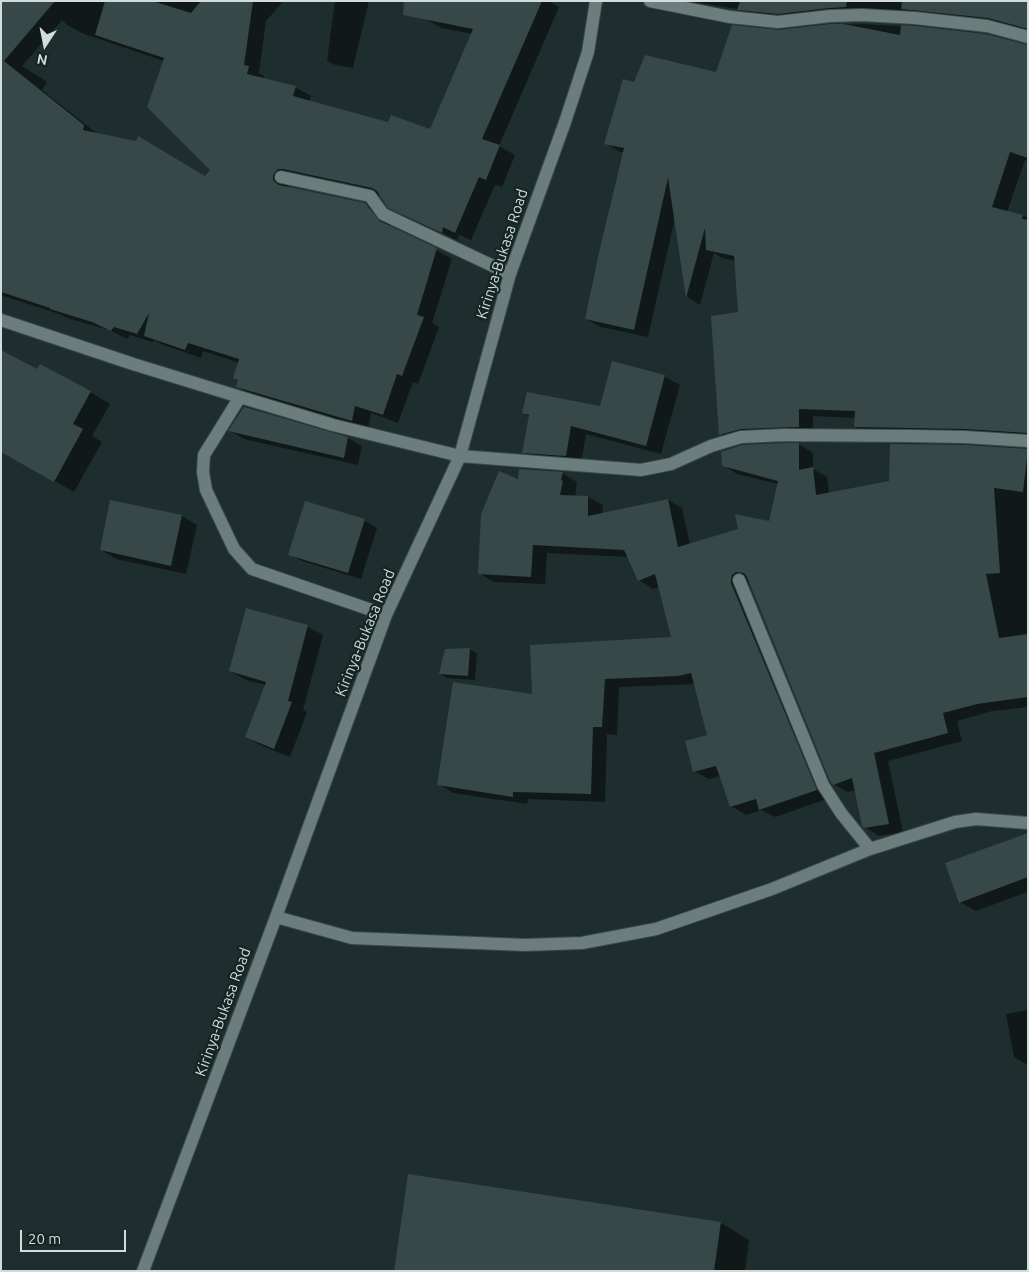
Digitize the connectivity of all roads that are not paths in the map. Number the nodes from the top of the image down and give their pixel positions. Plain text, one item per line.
1 (596, 1) edge
2 (650, 1) edge
3 (1028, 37) edge
4 (281, 177) dead end
5 (510, 274) junction
6 (1, 320) edge
7 (240, 397) junction
8 (1028, 441) edge
9 (460, 456) junction
10 (739, 580) dead end
11 (386, 615) junction
12 (1028, 823) edge
13 (870, 849) junction
14 (276, 917) junction
15 (143, 1271) edge

1 - 5 street, Kirinya-Bukasa Road
2 - 3 street
4 - 5 street
5 - 9 street, Kirinya-Bukasa Road
6 - 7 street
7 - 9 street
7 - 11 street
8 - 9 street
9 - 11 street, Kirinya-Bukasa Road
10 - 13 street
11 - 14 street, Kirinya-Bukasa Road
12 - 13 street
13 - 14 street
14 - 15 street, Kirinya-Bukasa Road

